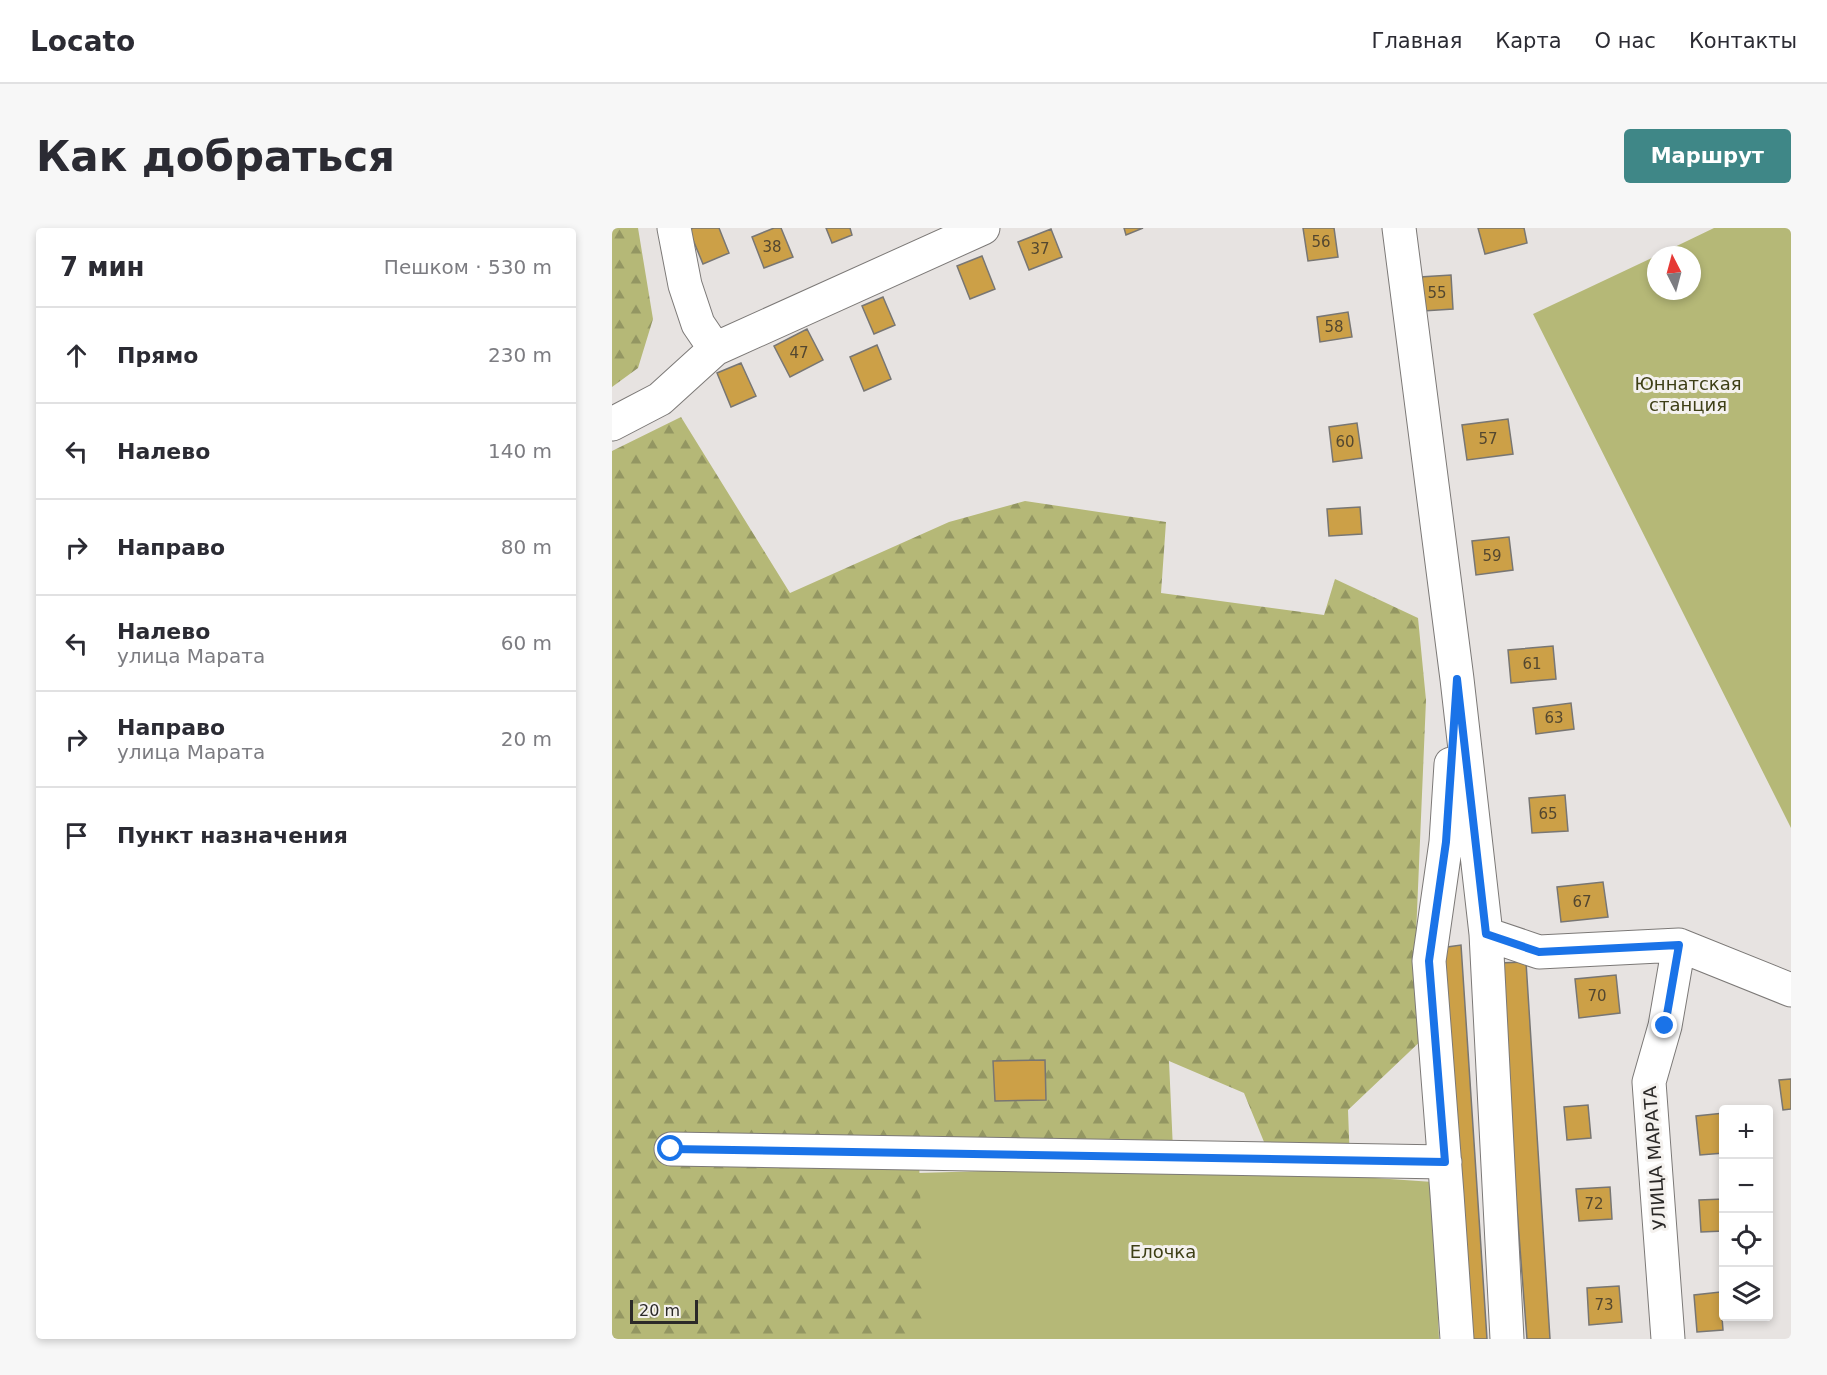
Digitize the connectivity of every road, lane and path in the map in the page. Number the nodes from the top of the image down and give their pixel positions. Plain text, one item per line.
1 (674, 228) edge
2 (982, 228) edge
3 (1399, 228) edge
4 (716, 349) junction
5 (612, 424) edge
6 (1457, 679) junction
7 (1486, 934) junction
8 (1679, 945) junction
9 (1791, 990) edge
10 (671, 1149) dead end
11 (1445, 1162) junction
12 (1457, 1339) edge
13 (1507, 1339) edge
14 (1668, 1339) edge

1 - 4 street
2 - 4 street
3 - 6 street
4 - 5 street
6 - 7 street
6 - 11 street
7 - 8 street
7 - 13 street
8 - 9 street
8 - 14 street, УЛИЦА МАРАТА
10 - 11 street
11 - 12 street

